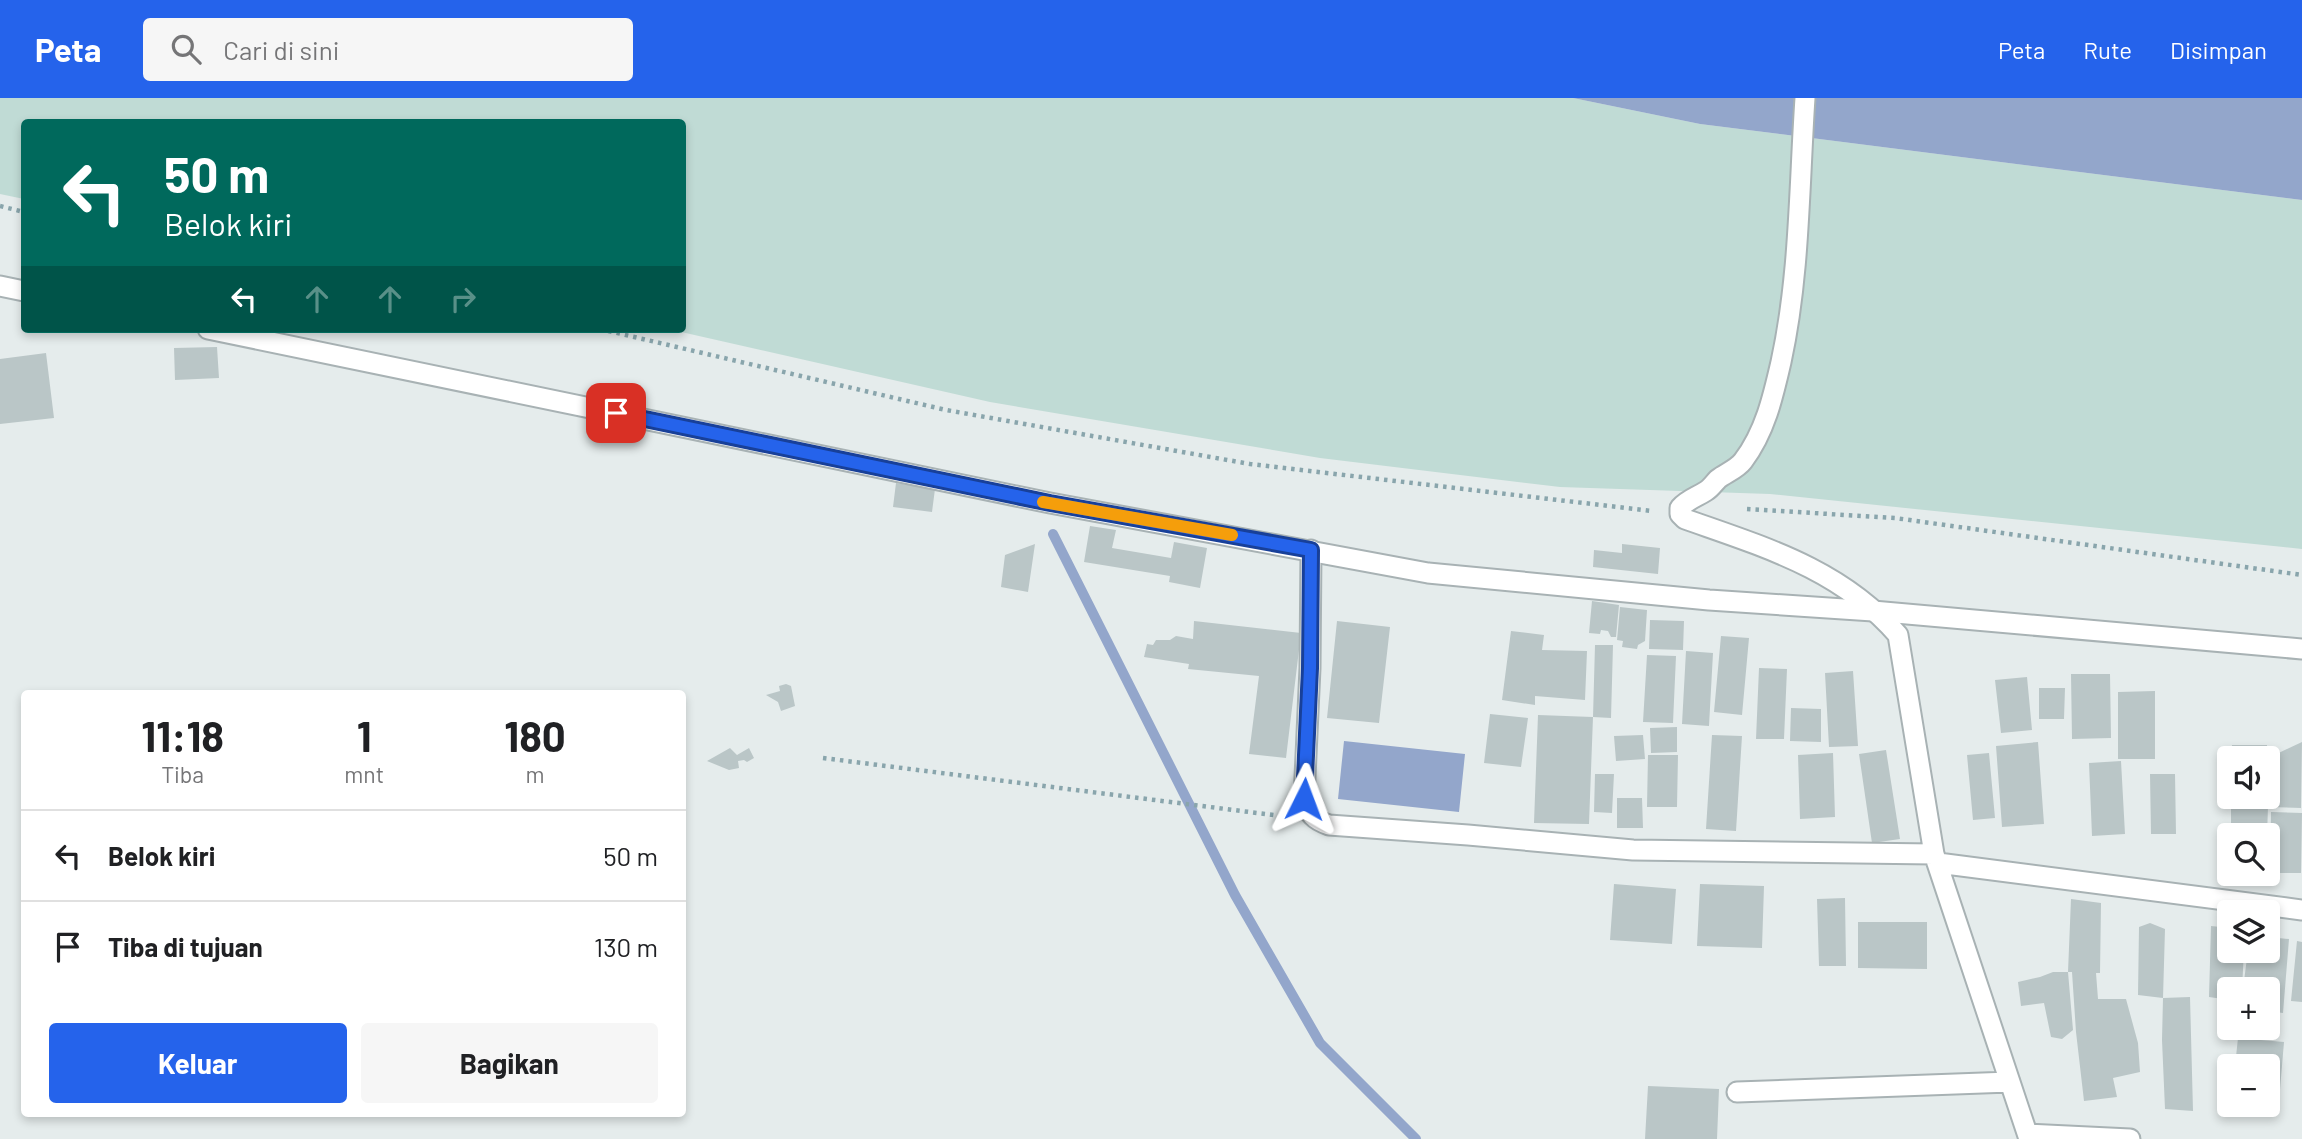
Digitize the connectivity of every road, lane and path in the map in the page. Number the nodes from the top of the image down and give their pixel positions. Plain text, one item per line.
1 (1805, 98) edge
2 (0, 206) edge
3 (21, 211) edge
4 (0, 286) edge
5 (21, 290) edge
6 (227, 333) edge
7 (617, 333) edge
8 (1734, 509) dead end
9 (1680, 514) junction
10 (1311, 550) junction
11 (2302, 575) edge
12 (1873, 611) junction
13 (2302, 649) edge
14 (823, 758) dead end
15 (1315, 821) junction
16 (1936, 858) junction
17 (2302, 910) edge
18 (2010, 1082) junction
19 (1737, 1092) dead end
20 (2029, 1137) edge
21 (2130, 1139) edge

1 - 9 street
2 - 3 path
4 - 5 street
6 - 10 street
7 - 9 path
8 - 11 path
9 - 12 street
10 - 12 street
10 - 15 street
12 - 13 street
12 - 16 street
14 - 15 path
15 - 16 street
16 - 17 street
16 - 18 street
18 - 19 street
18 - 20 street
20 - 21 street

